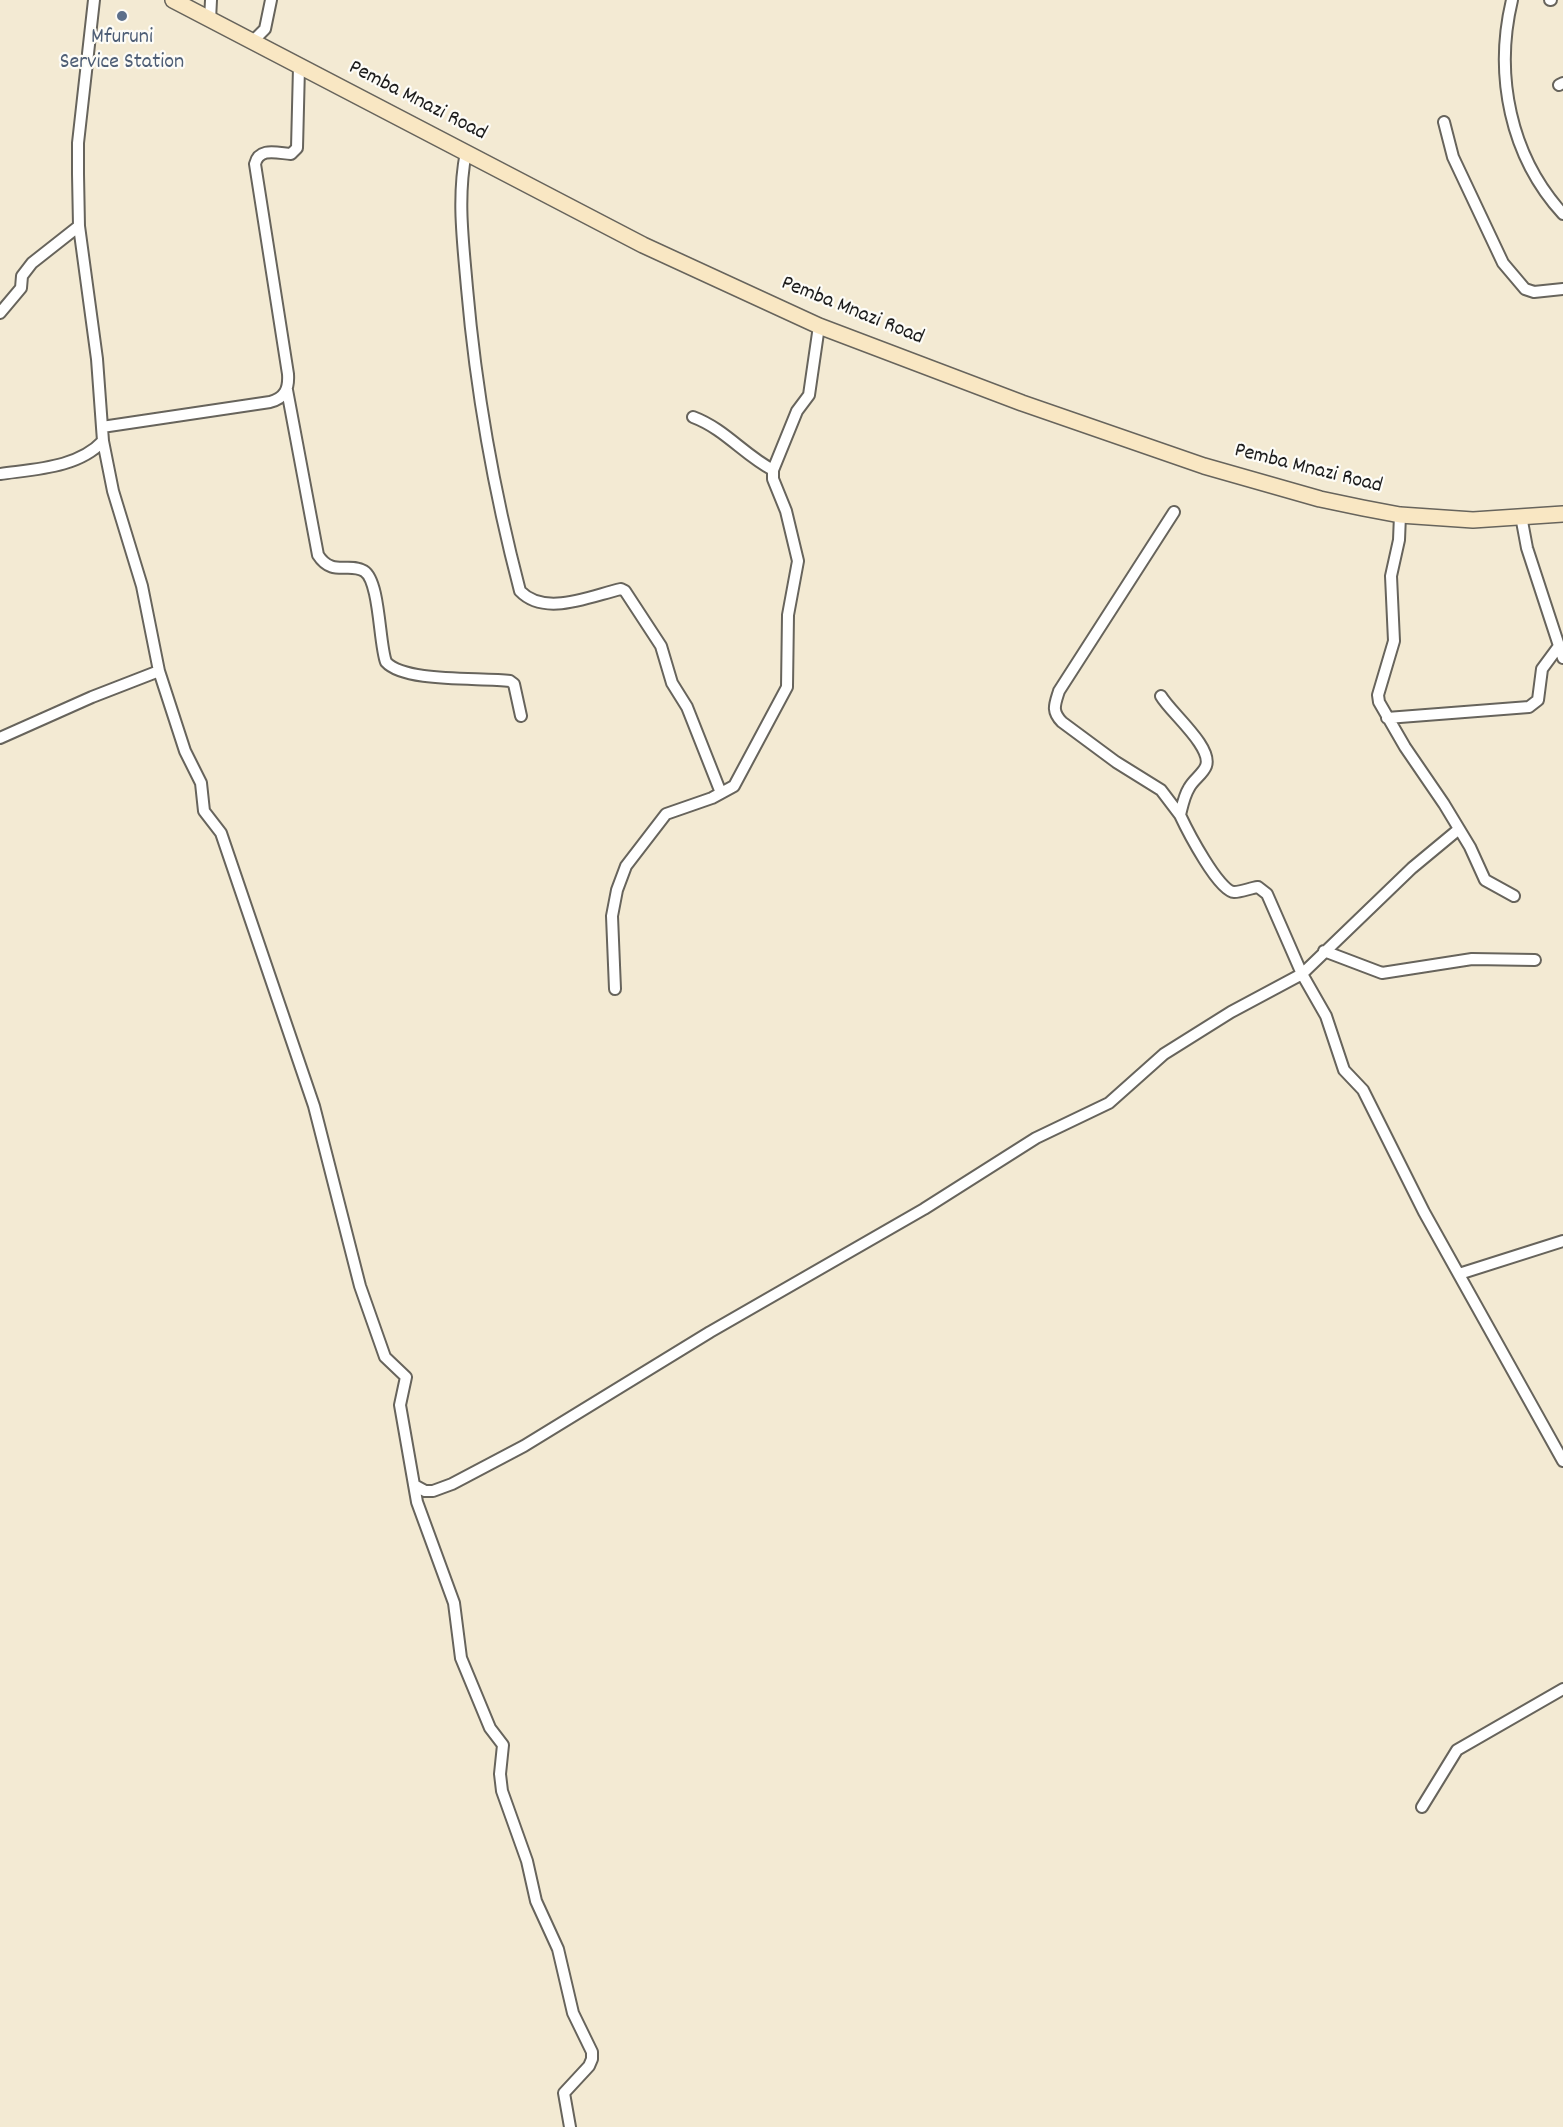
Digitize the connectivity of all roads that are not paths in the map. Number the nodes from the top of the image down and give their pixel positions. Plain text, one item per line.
1 (94, 0) edge
2 (173, 0) edge
3 (211, 0) edge
4 (271, 0) edge
5 (1512, 0) edge
6 (210, 20) junction
7 (252, 42) junction
8 (299, 67) junction
9 (1444, 122) dead end
10 (466, 152) junction
11 (1563, 214) edge
12 (79, 226) junction
13 (1563, 289) edge
14 (0, 313) edge
15 (819, 326) junction
16 (287, 390) junction
17 (693, 417) dead end
18 (102, 427) junction
19 (103, 441) junction
20 (773, 470) junction
21 (0, 474) edge
22 (1174, 512) dead end
23 (1563, 514) edge
24 (1400, 515) junction
25 (1521, 516) junction
26 (1559, 646) junction
27 (1563, 658) edge
28 (159, 670) junction
29 (1161, 696) dead end
30 (521, 716) dead end
31 (1387, 717) junction
32 (0, 738) edge
33 (721, 793) junction
34 (1180, 815) junction
35 (1459, 829) junction
36 (1514, 896) dead end
37 (1324, 951) junction
38 (1535, 960) dead end
39 (1302, 974) junction
40 (615, 989) dead end
41 (1563, 1241) edge
42 (1459, 1274) junction
43 (1563, 1461) edge
44 (414, 1485) junction
45 (1563, 1689) edge
46 (1422, 1807) dead end
47 (570, 2127) edge

1 - 12 street
2 - 6 main road, Pemba Mnazi Road
3 - 6 street
4 - 7 street
5 - 11 street
6 - 7 main road, Pemba Mnazi Road
7 - 8 main road, Pemba Mnazi Road
8 - 10 main road, Pemba Mnazi Road
8 - 16 street
9 - 13 street
10 - 15 main road, Pemba Mnazi Road
10 - 33 street
12 - 14 street
12 - 18 street
15 - 20 street
15 - 24 main road, Pemba Mnazi Road
16 - 18 street
16 - 30 street
17 - 20 street
18 - 19 street
19 - 21 street
19 - 28 street
20 - 33 street
22 - 34 street
23 - 25 main road, Pemba Mnazi Road
24 - 25 main road, Pemba Mnazi Road
24 - 31 street
25 - 26 street
26 - 27 street
26 - 31 street
28 - 32 street
28 - 44 street
29 - 34 street
31 - 35 street
33 - 40 street
34 - 39 street
35 - 36 street
35 - 37 street
37 - 38 street
37 - 39 street
39 - 42 street
39 - 44 street
41 - 42 street
42 - 43 street
44 - 47 street
45 - 46 street

